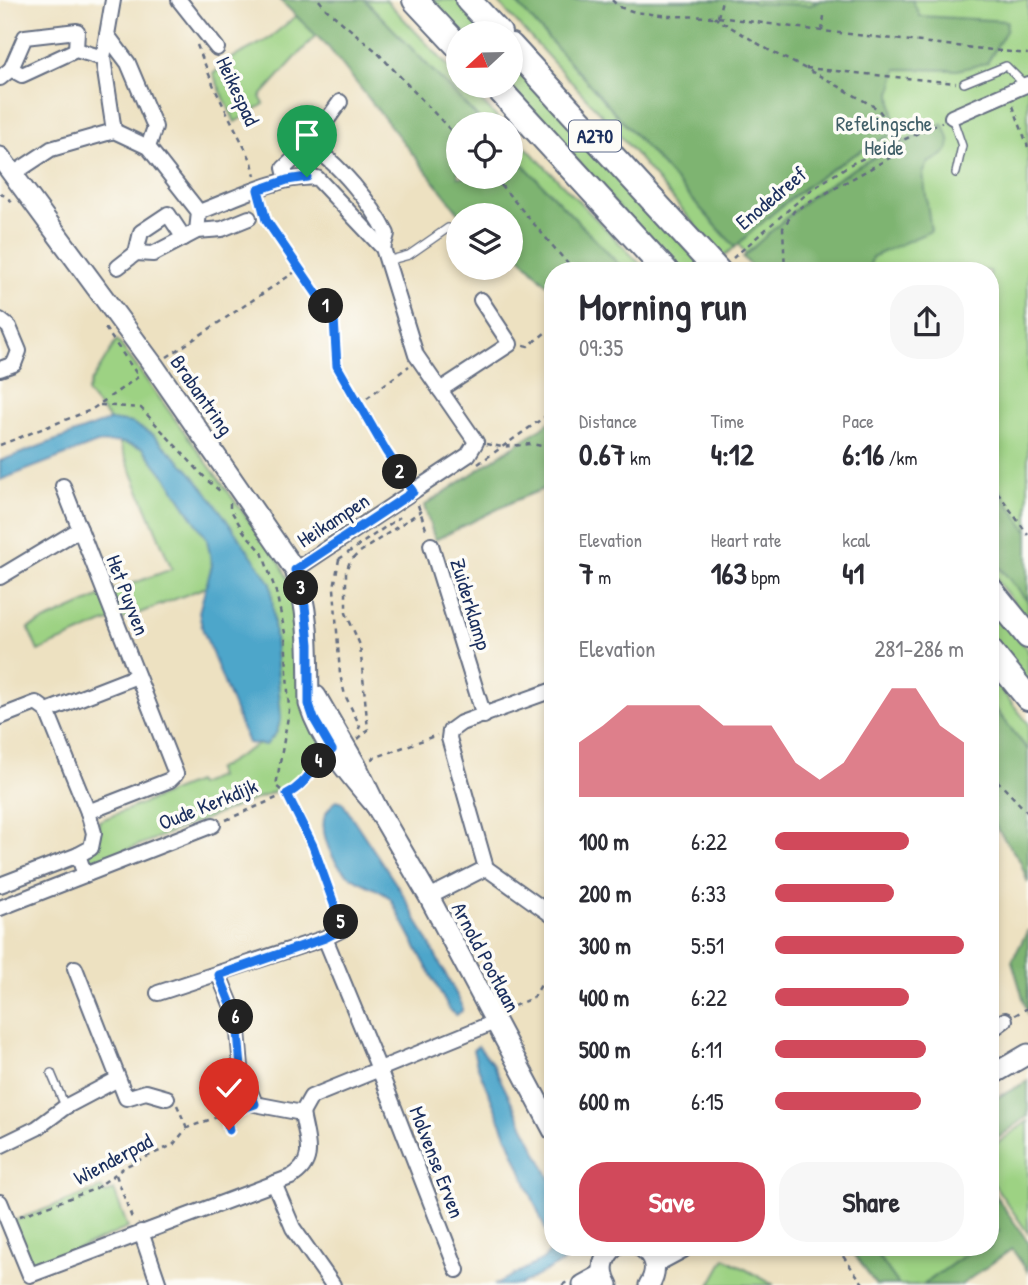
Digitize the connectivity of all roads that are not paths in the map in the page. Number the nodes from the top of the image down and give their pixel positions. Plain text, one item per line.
1 (113, 0) edge
2 (180, 0) edge
3 (415, 0) edge
4 (468, 0) edge
5 (488, 21) edge
6 (446, 33) edge
7 (107, 35) junction
8 (217, 48) dead end
9 (76, 50) junction
10 (103, 58) junction
11 (523, 58) edge
12 (5, 74) edge
13 (964, 83) road end
14 (1027, 85) edge
15 (507, 98) edge
16 (340, 102) dead end
17 (952, 117) joint
18 (114, 131) junction
19 (309, 145) junction
20 (148, 147) junction
21 (0, 156) edge
22 (956, 173) dead end
23 (13, 174) junction
24 (287, 180) junction
25 (199, 212) junction
26 (249, 218) dead end
27 (446, 229) edge
28 (190, 234) junction
29 (136, 253) junction
30 (385, 254) junction
31 (658, 262) edge
32 (722, 262) edge
33 (118, 267) dead end
34 (481, 300) dead end
35 (0, 320) edge
36 (0, 369) edge
37 (440, 390) junction
38 (386, 451) road end
39 (63, 486) dead end
40 (416, 498) junction
41 (80, 529) junction
42 (431, 545) road end
43 (295, 570) junction
44 (0, 577) edge
45 (999, 600) edge
46 (1028, 636) edge
47 (999, 662) edge
48 (137, 676) junction
49 (544, 693) edge
50 (1028, 698) edge
51 (47, 711) junction
52 (484, 716) junction
53 (0, 718) edge
54 (341, 746) joint
55 (88, 812) junction
56 (213, 825) road end
57 (78, 855) junction
58 (486, 868) junction
59 (85, 875) junction
60 (0, 885) edge
61 (429, 897) junction
62 (0, 908) edge
63 (544, 910) edge
64 (343, 929) road end
65 (325, 938) junction
66 (75, 968) dead end
67 (219, 975) junction
68 (158, 993) dead end
69 (1005, 1020) dead end
70 (495, 1022) junction
71 (999, 1024) edge
72 (1028, 1054) edge
73 (379, 1069) junction
74 (999, 1071) edge
75 (51, 1073) dead end
76 (118, 1079) junction
77 (167, 1098) road end
78 (255, 1104) junction
79 (65, 1107) junction
80 (303, 1113) junction
81 (544, 1113) edge
82 (229, 1130) dead end
83 (0, 1146) edge
84 (274, 1183) junction
85 (0, 1202) edge
86 (141, 1232) junction
87 (607, 1256) edge
88 (650, 1256) edge
89 (457, 1270) dead end
90 (605, 1279) edge
91 (30, 1280) edge
92 (159, 1285) edge
93 (333, 1285) edge
94 (583, 1285) edge
95 (649, 1285) edge

1 - 7 street
2 - 8 street
3 - 6 highway
4 - 5 highway
7 - 10 street
7 - 20 street
9 - 10 street
9 - 12 street
9 - 12 street
10 - 18 street
11 - 32 highway, A270
13 - 14 lane
14 - 17 street
15 - 31 highway, A270
16 - 19 street
17 - 22 lane
18 - 20 street
18 - 23 street
19 - 24 street
19 - 30 street, Heikampen
20 - 25 street
21 - 23 street, Brabantring
23 - 43 street, Brabantring
24 - 25 street, Heikampen
24 - 30 street, Heikampen
25 - 28 street
26 - 28 street
27 - 30 lane
28 - 29 street
28 - 29 street
29 - 33 street
30 - 37 street, Heikampen
34 - 37 street
35 - 36 street
37 - 40 street, Heikampen
38 - 40 lane
39 - 41 street, Het Puyven
40 - 43 street, Heikampen
41 - 44 street
41 - 48 street, Het Puyven
42 - 52 street, Zuiderklamp
43 - 54 street, Brabantring
45 - 46 highway
47 - 50 highway
48 - 51 street
48 - 55 street, Het Puyven
49 - 52 street
51 - 53 street
51 - 55 street
52 - 58 street
54 - 61 street, Arnold Pootlaan
55 - 57 street
56 - 59 street, Oude Kerkdijk
57 - 59 street
57 - 60 street
58 - 61 street
58 - 63 street
59 - 62 street, Oude Kerkdijk
61 - 70 street, Arnold Pootlaan
64 - 65 street
65 - 67 street
65 - 73 street, Molvense Erven
66 - 76 street
67 - 68 street
67 - 78 street
69 - 71 street
70 - 73 street
70 - 81 street, Arnold Pootlaan
72 - 74 street
73 - 80 street
73 - 89 street, Molvense Erven
75 - 79 lane
76 - 77 street
76 - 79 street
78 - 80 street
78 - 82 lane
79 - 83 street
80 - 84 street
84 - 86 street
84 - 93 street
85 - 91 street
86 - 91 street
86 - 92 street
87 - 90 street
88 - 95 street
90 - 94 street

